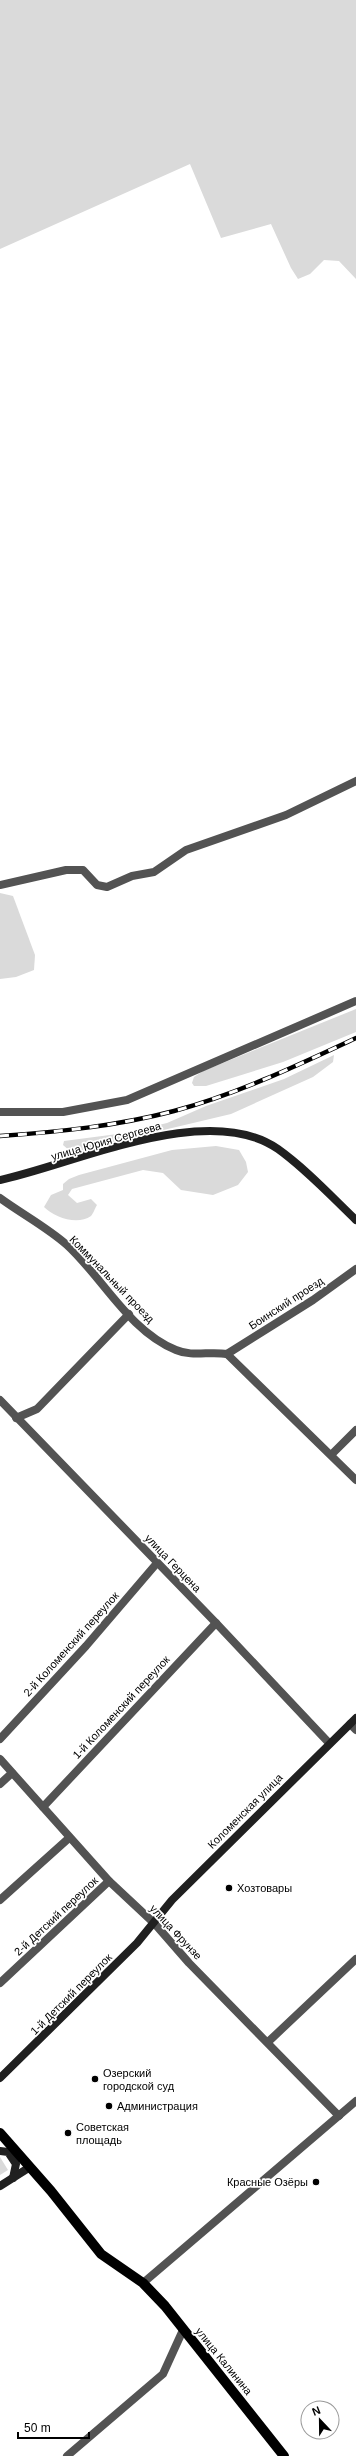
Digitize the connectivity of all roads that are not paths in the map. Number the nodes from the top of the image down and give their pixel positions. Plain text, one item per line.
1 (356, 781) edge
2 (0, 885) edge
3 (356, 1001) edge
4 (0, 1112) edge
5 (0, 1180) edge
6 (0, 1198) edge
7 (356, 1220) edge
8 (356, 1269) edge
9 (129, 1314) junction
10 (227, 1354) junction
11 (0, 1400) edge
12 (16, 1418) junction
13 (356, 1430) edge
14 (332, 1454) junction
15 (356, 1480) edge
16 (157, 1563) junction
17 (216, 1623) junction
18 (354, 1724) edge
19 (0, 1739) edge
20 (329, 1743) junction
21 (0, 1759) edge
22 (12, 1773) junction
23 (0, 1784) edge
24 (43, 1807) junction
25 (70, 1838) junction
26 (109, 1881) junction
27 (0, 1900) edge
28 (155, 1924) junction
29 (356, 1959) edge
30 (0, 1983) edge
31 (268, 2042) junction
32 (0, 2078) edge
33 (356, 2101) edge
34 (339, 2116) junction
35 (0, 2133) edge
36 (4, 2144) edge
37 (0, 2151) edge
38 (30, 2167) junction
39 (13, 2178) junction
40 (0, 2186) edge
41 (143, 2283) junction
42 (183, 2330) junction
43 (67, 2456) edge
44 (284, 2456) edge

1 - 2 street
3 - 4 street
5 - 7 street, улица Юрия Сергеева
6 - 9 street, Коммунальный проезд
8 - 10 street, Боинский проезд
9 - 10 street, Коммунальный проезд
9 - 12 street
10 - 14 street
11 - 12 street, улица Герцена
12 - 16 street, улица Герцена
13 - 14 street
14 - 15 street
16 - 17 street, улица Герцена
16 - 19 street, 2-й Коломенский переулок
17 - 20 street, улица Герцена
17 - 24 street, 1-й Коломенский переулок
18 - 20 street, Коломенская улица
20 - 28 street, Коломенская улица
21 - 22 street, улица Фрунзе
22 - 23 street
22 - 24 street, улица Фрунзе
24 - 25 street, улица Фрунзе
25 - 26 street, улица Фрунзе
25 - 27 street
26 - 28 street, улица Фрунзе
26 - 30 street, 2-й Детский переулок
28 - 31 street, улица Фрунзе
28 - 32 street, 1-й Детский переулок
29 - 31 street
31 - 34 street, улица Фрунзе
33 - 34 street
34 - 41 street
35 - 36 main road
36 - 38 main road
37 - 39 street
38 - 39 street
38 - 41 main road
39 - 40 street
41 - 42 main road, улица Калинина
42 - 43 street
42 - 44 main road, улица Калинина

